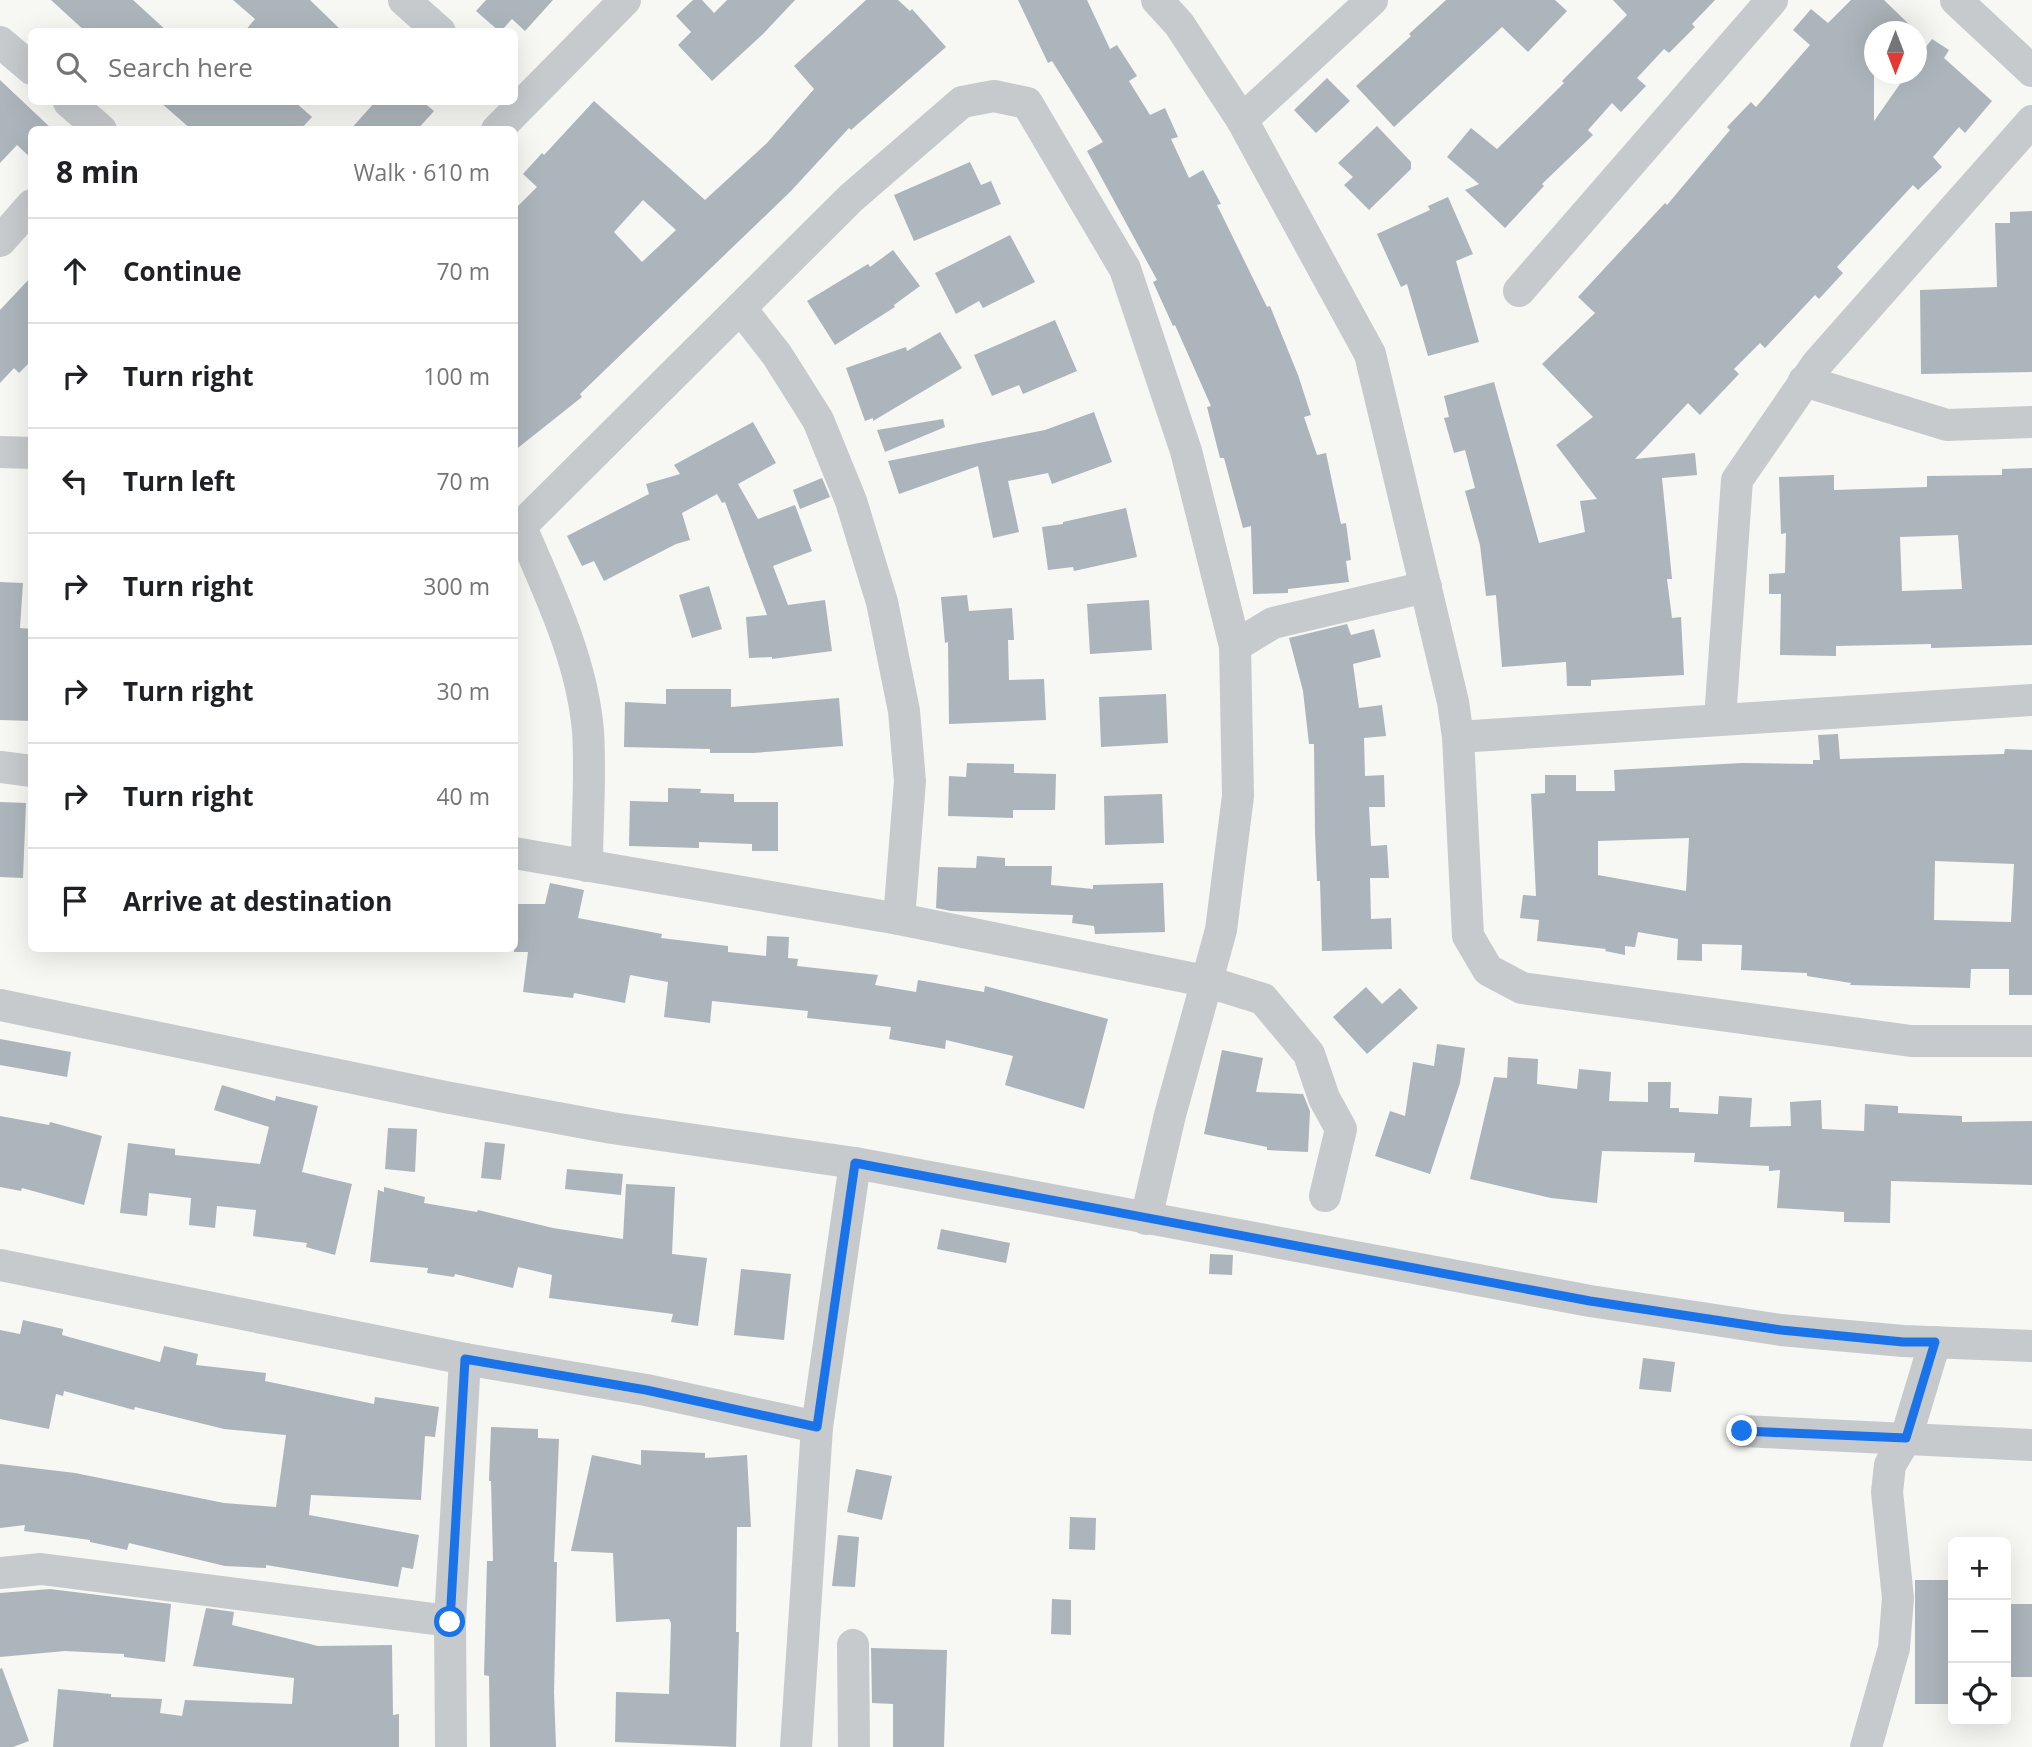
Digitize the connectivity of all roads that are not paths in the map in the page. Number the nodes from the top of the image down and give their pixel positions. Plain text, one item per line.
1 (404, 0) edge
2 (625, 0) edge
3 (1157, 0) edge
4 (1372, 0) edge
5 (1772, 0) edge
6 (1956, 0) edge
7 (436, 28) edge
8 (0, 42) edge
9 (28, 66) edge
10 (2032, 71) edge
11 (519, 101) edge
12 (72, 105) edge
13 (516, 105) edge
14 (1242, 120) junction
15 (2032, 121) edge
16 (96, 126) edge
17 (501, 126) edge
18 (28, 210) edge
19 (0, 242) edge
20 (1519, 291) dead end
21 (742, 310) junction
22 (1804, 381) junction
23 (2032, 422) edge
24 (0, 452) edge
25 (28, 453) edge
26 (518, 530) edge
27 (1426, 587) junction
28 (1235, 646) junction
29 (2032, 700) edge
30 (1720, 719) junction
31 (1458, 737) junction
32 (0, 767) edge
33 (28, 770) edge
34 (518, 854) edge
35 (587, 866) junction
36 (899, 919) junction
37 (1205, 981) junction
38 (0, 1005) edge
39 (2032, 1041) edge
40 (855, 1163) junction
41 (1325, 1196) dead end
42 (1146, 1219) junction
43 (0, 1265) edge
44 (1935, 1342) junction
45 (2032, 1346) edge
46 (465, 1359) junction
47 (817, 1427) junction
48 (1742, 1431) dead end
49 (1906, 1438) junction
50 (2032, 1445) edge
51 (0, 1573) edge
52 (450, 1622) junction
53 (853, 1645) dead end
54 (451, 1747) edge
55 (796, 1747) edge
56 (854, 1747) edge
57 (1866, 1747) edge

1 - 7 street
2 - 11 street
3 - 14 street
4 - 14 street
5 - 20 street
6 - 10 street
8 - 9 street
12 - 16 street
13 - 17 street
14 - 27 street
15 - 22 street
18 - 19 street
21 - 26 street
21 - 28 street
21 - 36 street
22 - 23 street
22 - 30 street
24 - 25 street
26 - 35 street
27 - 28 street
27 - 31 street
28 - 37 street
29 - 30 street
30 - 31 street
31 - 39 street
32 - 33 street
34 - 35 street
35 - 36 street
36 - 37 street
37 - 41 street
37 - 42 street
38 - 40 street
40 - 42 street
40 - 47 street
42 - 44 street
43 - 46 street
44 - 45 street
44 - 49 street
46 - 47 street
46 - 52 street
47 - 55 street
48 - 49 street
49 - 50 street
49 - 57 street
51 - 52 street
52 - 54 street
53 - 56 street

